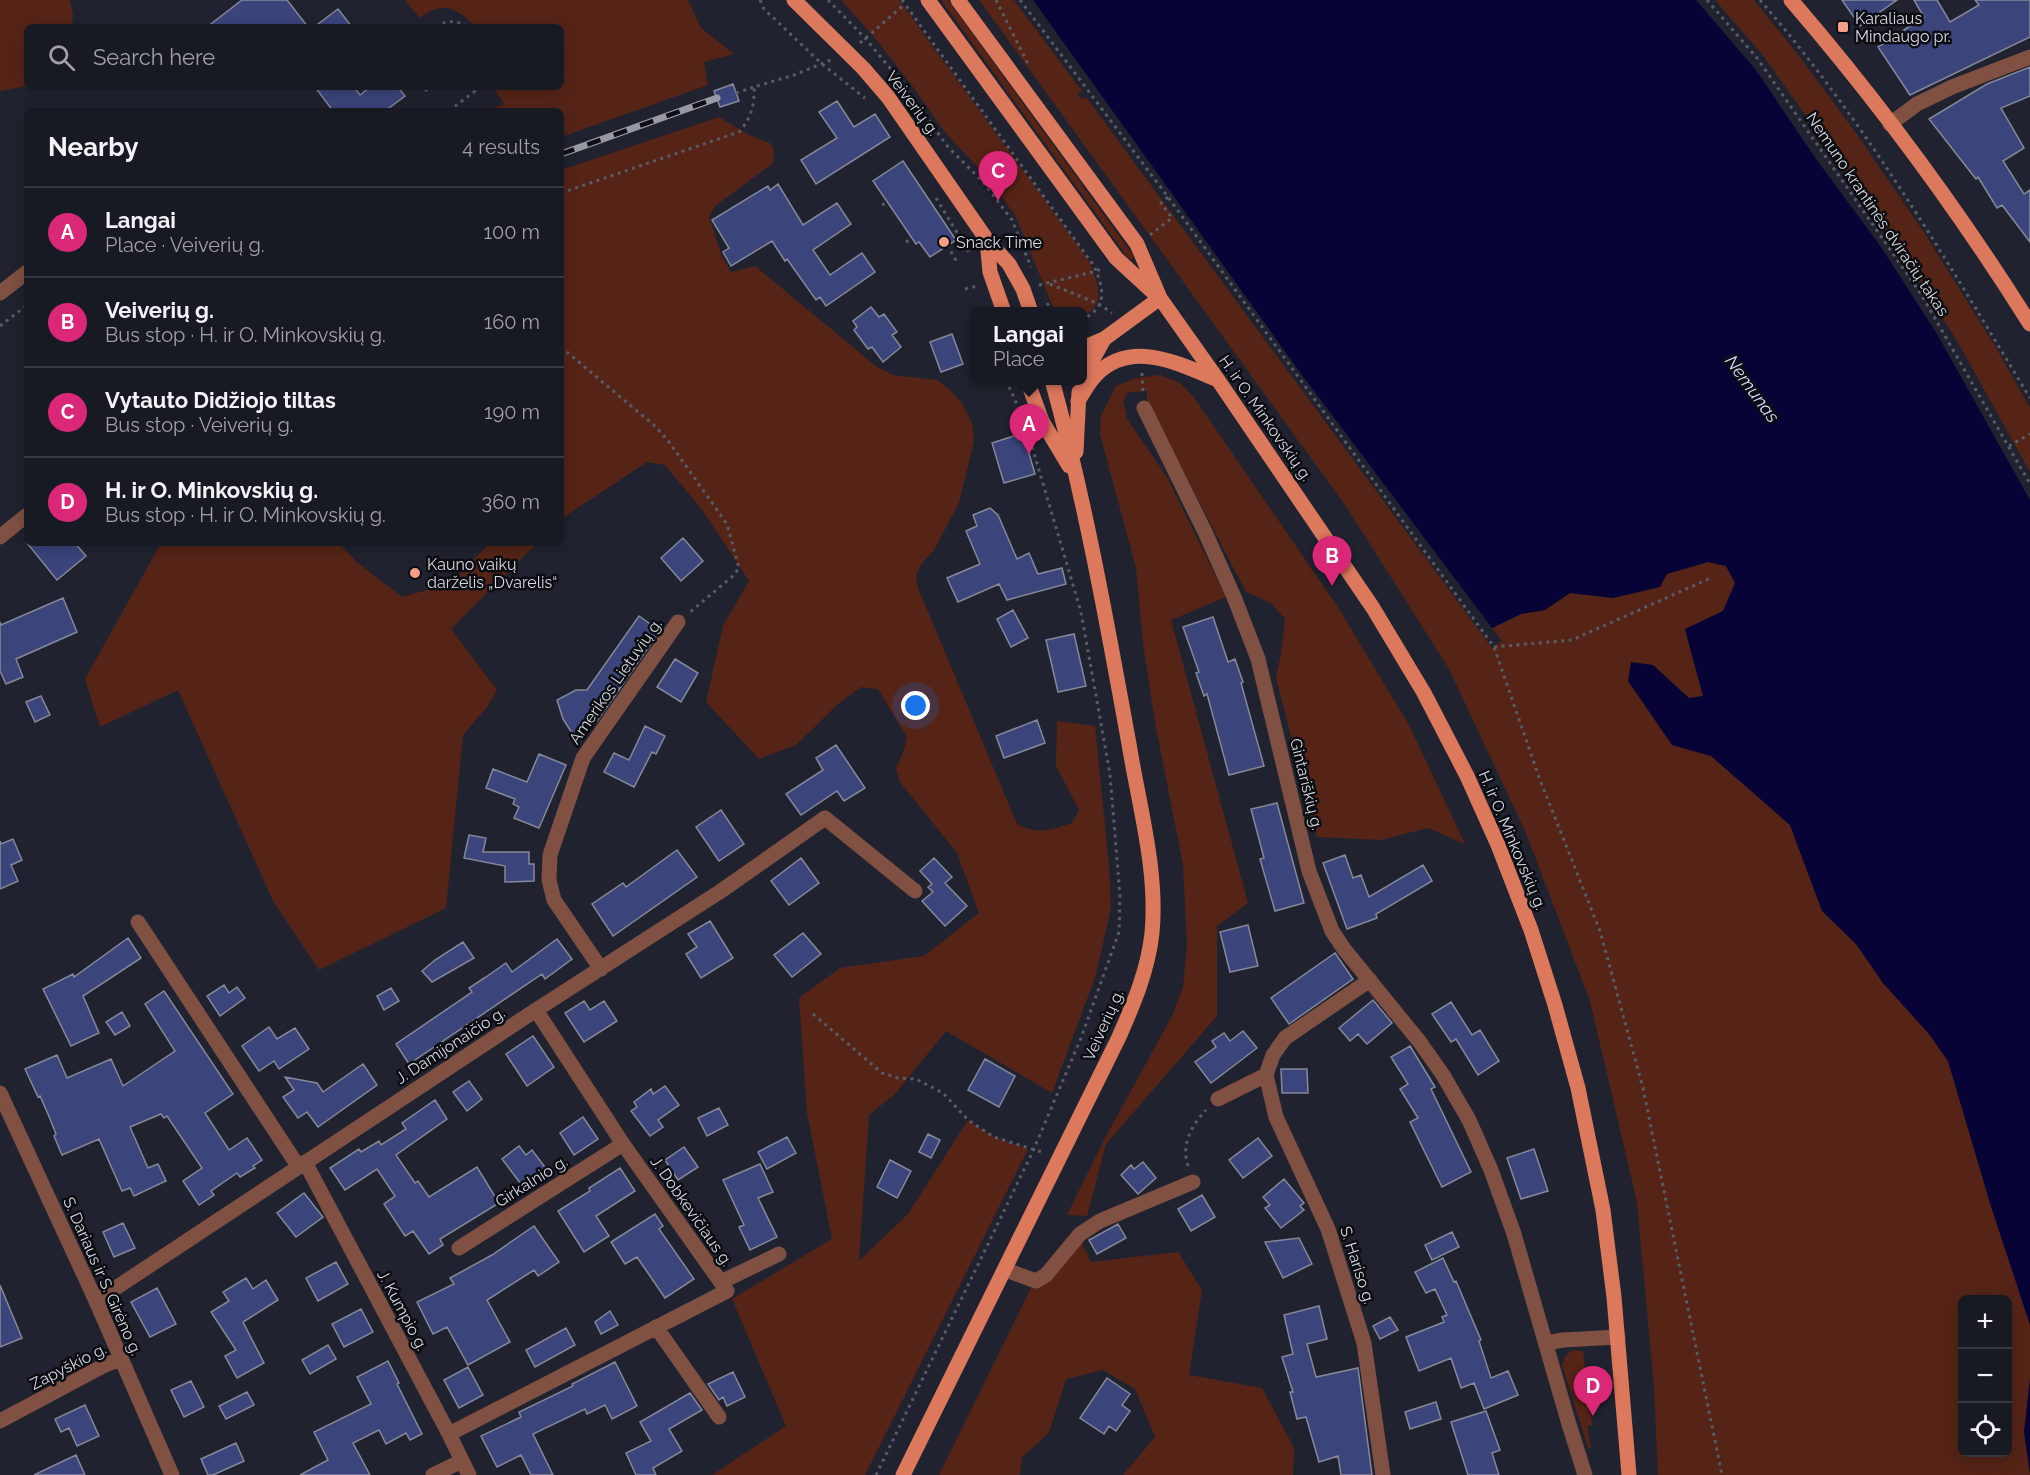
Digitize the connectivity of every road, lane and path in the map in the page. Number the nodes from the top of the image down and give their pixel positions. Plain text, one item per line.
1 (760, 0) edge
2 (794, 0) edge
3 (828, 0) edge
4 (902, 0) edge
5 (928, 0) edge
6 (958, 0) edge
7 (996, 0) edge
8 (1020, 0) edge
9 (1707, 0) edge
10 (1760, 0) edge
11 (1791, 0) edge
12 (905, 4) junction
13 (443, 24) edge
14 (462, 24) edge
15 (866, 39) junction
16 (2030, 57) edge
17 (822, 64) junction
18 (1032, 73) dead end
19 (754, 87) junction
20 (474, 90) edge
21 (736, 93) dead end
22 (873, 103) dead end
23 (453, 108) edge
24 (1890, 124) junction
25 (564, 192) edge
26 (933, 194) dead end
27 (1168, 197) junction
28 (887, 202) dead end
29 (882, 205) dead end
30 (1147, 237) dead end
31 (912, 239) dead end
32 (987, 240) junction
33 (906, 242) dead end
34 (947, 245) dead end
35 (957, 262) dead end
36 (975, 263) dead end
37 (24, 274) edge
38 (1035, 274) dead end
39 (1048, 283) dead end
40 (1039, 285) dead end
41 (1042, 292) dead end
42 (0, 293) edge
43 (1160, 298) junction
44 (1046, 300) dead end
45 (1100, 304) junction
46 (24, 307) edge
47 (1002, 307) edge
48 (1029, 307) edge
49 (1050, 307) edge
50 (1087, 316) edge
51 (2030, 324) edge
52 (0, 326) edge
53 (1104, 339) junction
54 (1087, 346) edge
55 (564, 349) edge
56 (1141, 369) dead end
57 (1087, 370) edge
58 (1218, 380) junction
59 (1008, 385) edge
60 (1028, 385) edge
61 (1045, 385) edge
62 (1053, 385) edge
63 (1081, 385) edge
64 (2030, 398) edge
65 (1078, 401) junction
66 (1144, 408) joint
67 (1019, 410) dead end
68 (1042, 421) junction
69 (1028, 430) dead end
70 (2030, 434) edge
71 (2009, 446) junction
72 (1076, 479) junction
73 (2030, 483) edge
74 (24, 517) edge
75 (0, 537) edge
76 (1713, 577) dead end
77 (678, 622) joint
78 (1494, 647) junction
79 (915, 891) dead end
80 (138, 922) dead end
81 (601, 969) junction
82 (1370, 980) junction
83 (536, 1010) junction
84 (813, 1014) dead end
85 (1266, 1075) junction
86 (0, 1094) edge
87 (1218, 1099) joint
88 (623, 1144) junction
89 (1033, 1150) junction
90 (1184, 1154) dead end
91 (1061, 1156) junction
92 (302, 1164) junction
93 (1193, 1182) dead end
94 (459, 1248) dead end
95 (778, 1254) dead end
96 (1005, 1269) junction
97 (721, 1282) junction
98 (96, 1301) junction
99 (656, 1327) junction
100 (1618, 1337) junction
101 (1546, 1343) junction
102 (121, 1359) junction
103 (719, 1417) dead end
104 (0, 1420) edge
105 (449, 1434) junction
106 (462, 1461) junction
107 (172, 1475) edge
108 (434, 1475) edge
109 (469, 1475) edge
110 (876, 1475) edge
111 (903, 1475) edge
112 (1383, 1475) edge
113 (1585, 1475) edge
114 (1629, 1475) edge
115 (1722, 1475) edge

1 - 17 path
2 - 32 main road, Veiverių g.
3 - 15 path
4 - 12 path
5 - 43 main road, H. ir O. Minkovskių g.
6 - 43 main road, H. ir O. Minkovskių g.
7 - 18 path
8 - 27 path
9 - 71 path, Nemuno krantinės dviračių takas
10 - 64 path
11 - 24 main road
12 - 15 path
12 - 45 path
13 - 14 path
15 - 38 path
16 - 24 street
17 - 19 path
17 - 22 path
19 - 21 path
19 - 25 path
20 - 23 path
24 - 51 main road
26 - 36 path
27 - 30 path
27 - 78 path
28 - 29 path
31 - 33 path
32 - 47 main road, Veiverių g.
32 - 48 main road, Veiverių g.
34 - 35 path
37 - 42 street
39 - 45 path
40 - 41 path
43 - 53 main road
43 - 58 main road, H. ir O. Minkovskių g.
44 - 49 path
45 - 50 path
46 - 52 path
53 - 54 main road
53 - 57 main road
55 - 77 path, Amerikos Lietuvių g.
56 - 66 path
58 - 65 main road
58 - 100 main road, H. ir O. Minkovskių g.
59 - 67 path
60 - 68 main road, Veiverių g.
61 - 68 main road
62 - 72 main road, Veiverių g.
63 - 65 main road
65 - 72 main road
66 - 82 street, Gintariškių g.
68 - 72 main road, Veiverių g.
69 - 89 path
70 - 71 path
71 - 73 path, Nemuno krantinės dviračių takas
72 - 91 main road, Veiverių g.
74 - 75 street
76 - 78 path
77 - 81 street, Amerikos Lietuvių g.
78 - 115 path
79 - 81 street, J. Damijonaičio g.
80 - 92 street, J. Kumpio g.
81 - 83 street, J. Damijonaičio g.
82 - 85 street
82 - 101 street
83 - 88 street, J. Dobkevičiaus g.
83 - 92 street, J. Damijonaičio g.
84 - 89 path
85 - 87 street
85 - 112 street, S. Hariso g.
86 - 98 street, S. Dariaus ir S. Girėno g.
87 - 90 path
88 - 94 street, Girkalnio g.
88 - 97 street, J. Dobkevičiaus g.
89 - 91 path
89 - 110 path
91 - 96 main road, Veiverių g.
92 - 98 street, J. Damijonaičio g.
92 - 105 street, J. Kumpio g.
93 - 96 street
95 - 97 street
96 - 111 main road, Veiverių g.
97 - 99 street, J. Dobkevičiaus g.
98 - 102 street, S. Dariaus ir S. Girėno g.
99 - 103 street
99 - 105 street, J. Dobkevičiaus g.
100 - 101 street
100 - 114 main road, H. ir O. Minkovskių g.
101 - 113 street
102 - 104 street, Zapyškio g.
102 - 107 street, S. Dariaus ir S. Girėno g.
105 - 106 street, J. Kumpio g.
106 - 108 street
106 - 109 street, J. Kumpio g.

